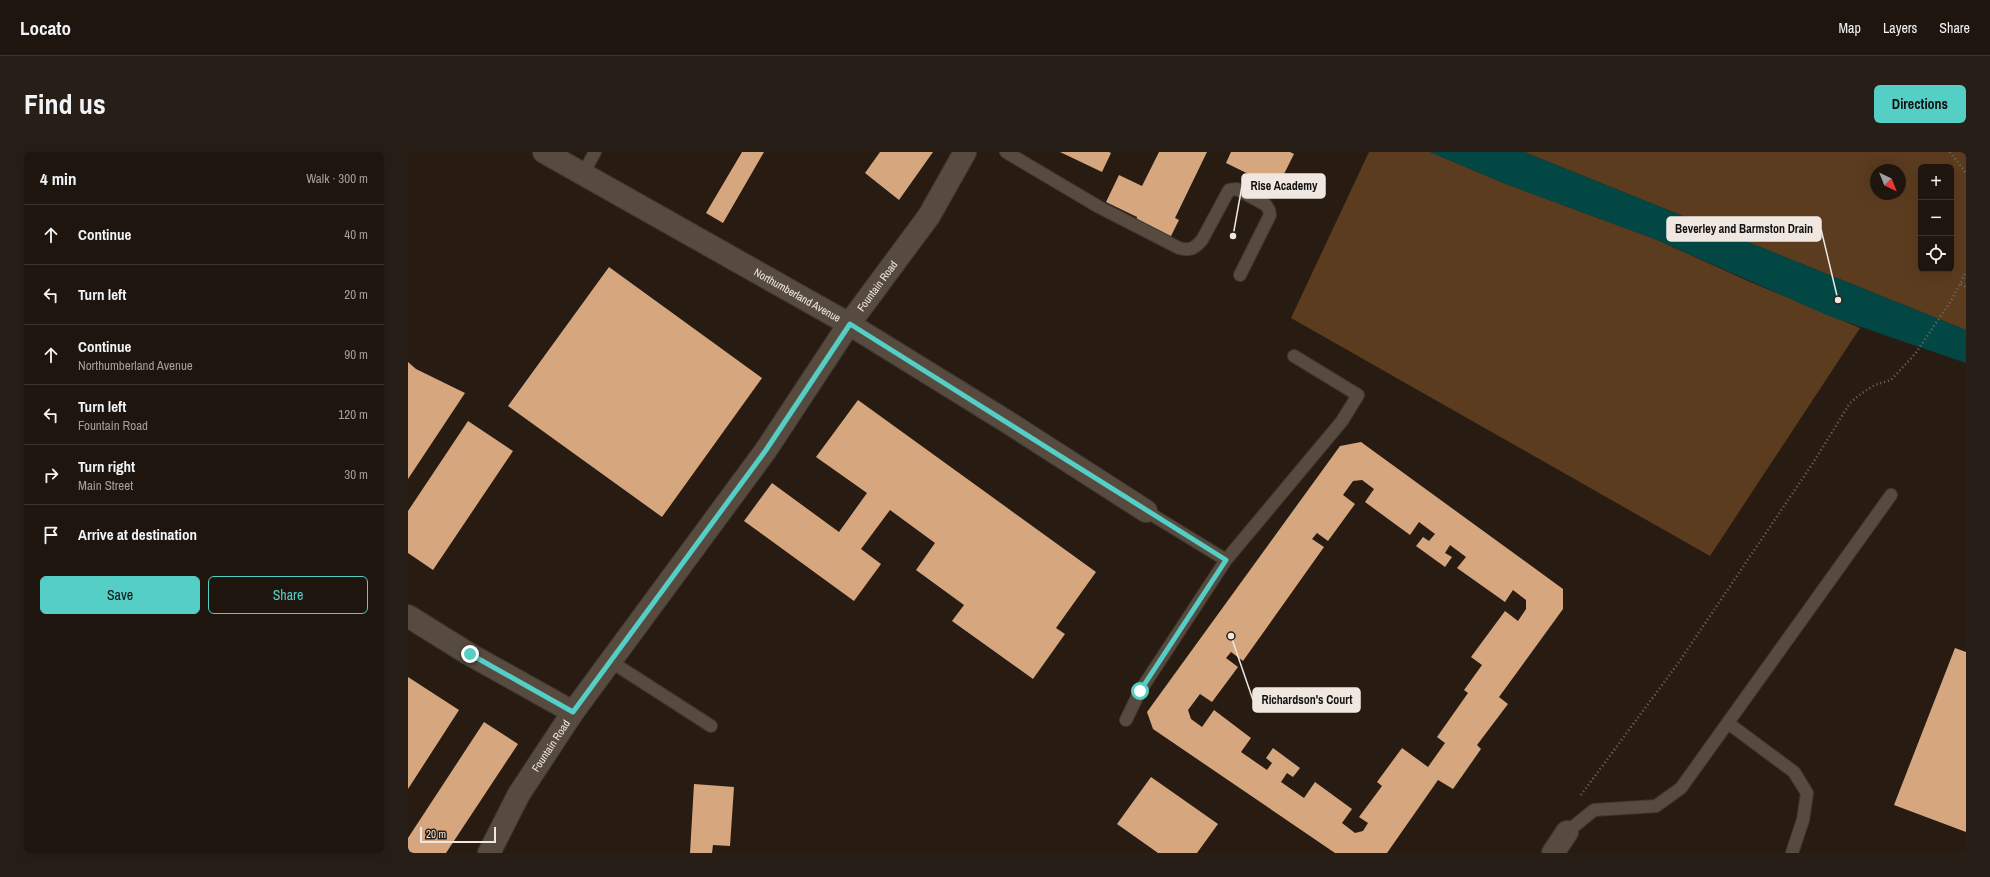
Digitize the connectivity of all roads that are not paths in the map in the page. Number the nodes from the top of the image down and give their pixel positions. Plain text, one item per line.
1 (544, 152) edge
2 (595, 152) edge
3 (965, 152) edge
4 (1006, 152) edge
5 (583, 174) junction
6 (1240, 275) dead end
7 (850, 324) junction
8 (1294, 356) dead end
9 (1891, 495) dead end
10 (1146, 511) joint
11 (1226, 560) junction
12 (408, 616) edge
13 (610, 661) junction
14 (573, 712) junction
15 (1126, 720) dead end
16 (1728, 723) junction
17 (711, 726) dead end
18 (1568, 832) joint
19 (489, 853) edge
20 (1553, 853) edge
21 (1792, 853) edge

1 - 5 street, Northumberland Avenue
2 - 5 lane
3 - 7 street, Fountain Road
4 - 6 lane
5 - 7 street, Northumberland Avenue
7 - 10 street, Northumberland Avenue
7 - 13 street, Fountain Road
8 - 11 lane
9 - 16 lane
10 - 11 lane
11 - 15 lane
12 - 14 street
13 - 14 street, Fountain Road
13 - 17 lane
14 - 19 street, Fountain Road
16 - 18 lane
16 - 21 lane
18 - 20 street

